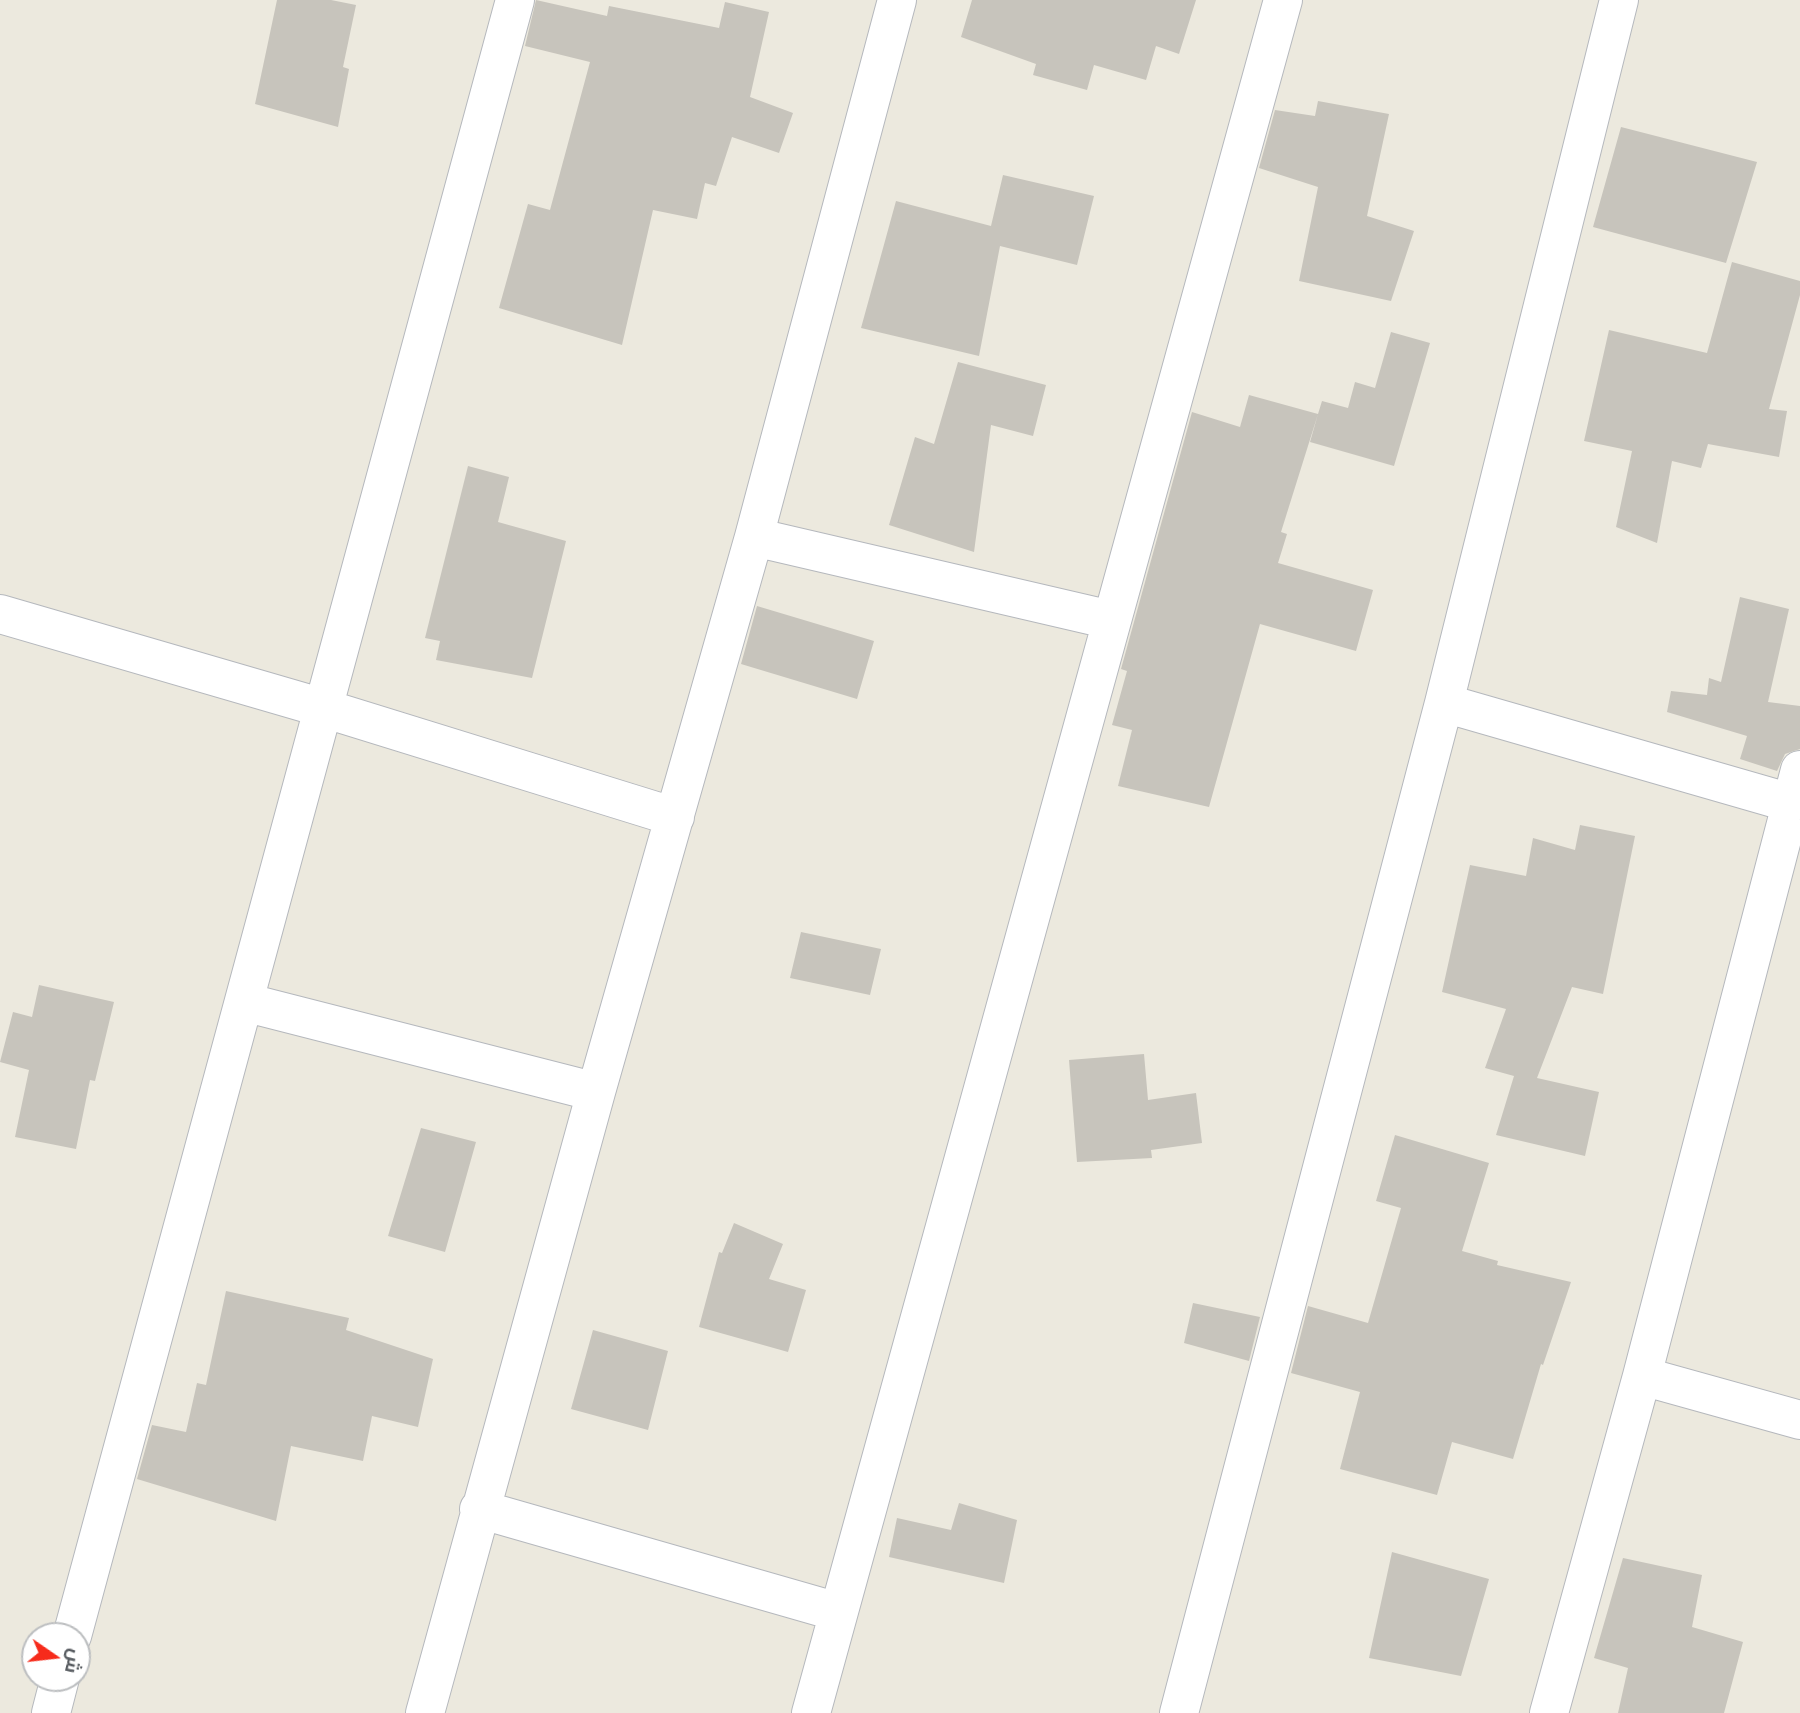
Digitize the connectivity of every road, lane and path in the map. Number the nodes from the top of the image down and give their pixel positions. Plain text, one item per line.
1 (515, 0) edge
2 (897, 0) edge
3 (1283, 0) edge
4 (1619, 0) edge
5 (754, 537) junction
6 (0, 614) edge
7 (1111, 620) junction
8 (1444, 703) junction
9 (323, 708) junction
10 (1796, 787) edge
11 (675, 817) junction
12 (244, 1002) junction
13 (596, 1092) junction
14 (1642, 1376) junction
15 (1800, 1420) edge
16 (479, 1509) junction
17 (838, 1612) junction
18 (76, 1622) edge
19 (56, 1692) edge
20 (1185, 1712) edge
21 (51, 1713) edge
22 (425, 1713) edge
23 (811, 1713) edge
24 (1549, 1713) edge

1 - 9 street
2 - 5 street
3 - 7 street
4 - 8 street
5 - 7 street
5 - 11 street
6 - 9 street
7 - 17 street
8 - 10 street
8 - 20 street
9 - 11 street
9 - 12 street
10 - 14 street
11 - 13 street
12 - 13 street
12 - 18 street
13 - 16 street
14 - 15 street
14 - 24 street
16 - 17 street
16 - 22 street
17 - 23 street
19 - 21 street

